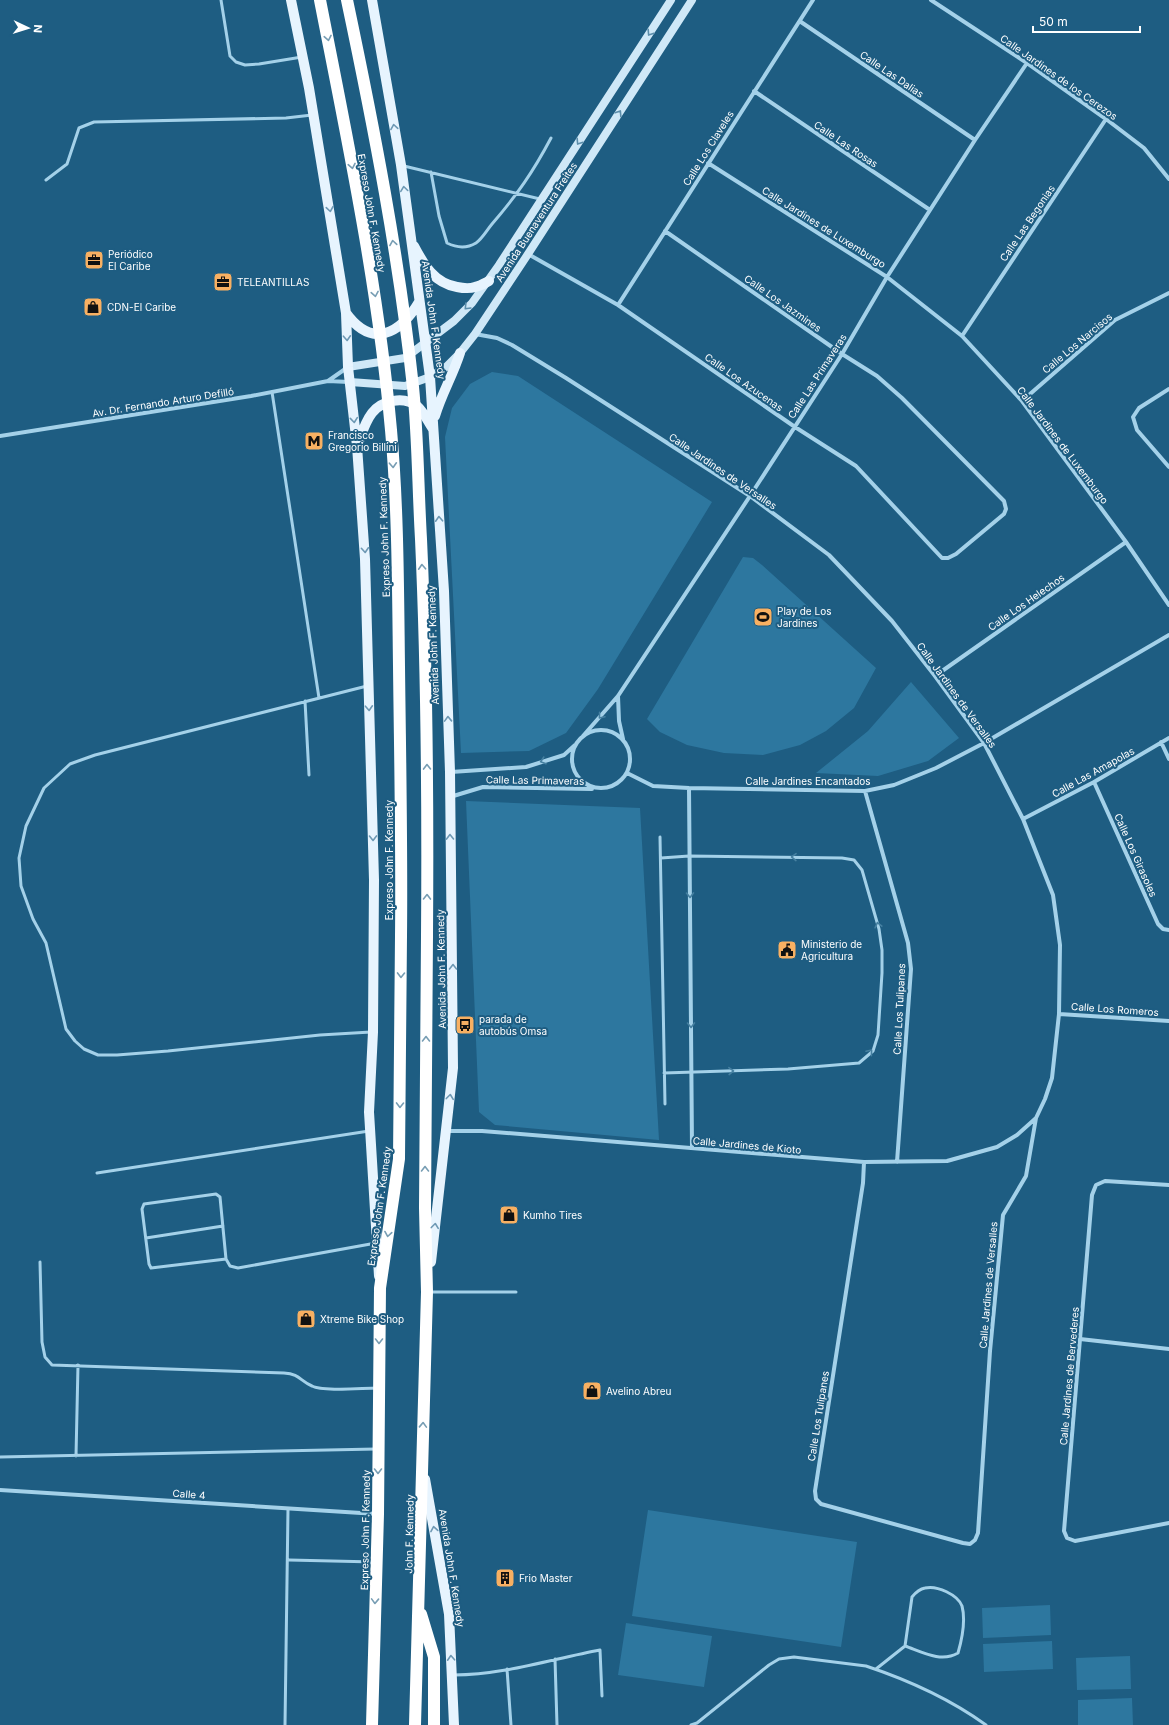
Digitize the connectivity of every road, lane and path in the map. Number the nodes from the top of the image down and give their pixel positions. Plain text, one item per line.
1 (221, 0) edge
2 (291, 0) edge
3 (320, 0) edge
4 (347, 0) edge
5 (372, 0) edge
6 (671, 0) edge
7 (692, 0) edge
8 (813, 0) edge
9 (931, 0) edge
10 (801, 22) junction
11 (303, 56) junction
12 (1027, 63) junction
13 (754, 91) junction
14 (314, 115) junction
15 (1106, 119) junction
16 (551, 138) dead end
17 (975, 140) junction
18 (708, 163) junction
19 (400, 165) junction
20 (431, 172) junction
21 (1169, 179) edge
22 (46, 180) dead end
23 (518, 194) junction
24 (542, 200) junction
25 (930, 210) junction
26 (665, 231) junction
27 (411, 240) junction
28 (528, 254) junction
29 (887, 277) junction
30 (489, 280) junction
31 (1169, 293) edge
32 (419, 302) junction
33 (618, 305) junction
34 (346, 313) junction
35 (475, 334) junction
36 (962, 336) junction
37 (425, 343) junction
38 (460, 353) junction
39 (842, 354) junction
40 (348, 367) junction
41 (430, 377) junction
42 (328, 382) junction
43 (350, 382) junction
44 (1169, 389) edge
45 (272, 392) junction
46 (1022, 400) junction
47 (434, 426) junction
48 (795, 427) junction
49 (0, 436) edge
50 (357, 446) junction
51 (1169, 467) edge
52 (750, 496) junction
53 (1006, 509) joint
54 (1126, 542) junction
55 (1169, 605) edge
56 (1169, 635) edge
57 (935, 676) junction
58 (368, 686) junction
59 (618, 696) junction
60 (319, 698) junction
61 (305, 701) junction
62 (583, 736) junction
63 (1169, 738) edge
64 (623, 740) junction
65 (1161, 742) junction
66 (576, 743) junction
67 (984, 743) junction
68 (1169, 759) edge
69 (450, 772) junction
70 (627, 773) junction
71 (309, 775) dead end
72 (1094, 782) junction
73 (689, 788) junction
74 (599, 789) junction
75 (865, 791) junction
76 (450, 797) junction
77 (1023, 819) junction
78 (660, 837) dead end
79 (689, 856) junction
80 (661, 858) junction
81 (1169, 930) edge
82 (1059, 1014) junction
83 (1169, 1021) edge
84 (373, 1032) junction
85 (664, 1073) junction
86 (692, 1073) junction
87 (665, 1104) dead end
88 (1036, 1118) junction
89 (370, 1130) junction
90 (446, 1131) junction
91 (692, 1148) junction
92 (864, 1162) junction
93 (897, 1162) junction
94 (97, 1173) dead end
95 (1169, 1184) edge
96 (223, 1226) junction
97 (146, 1238) junction
98 (376, 1244) junction
99 (226, 1259) junction
100 (40, 1262) dead end
101 (380, 1288) junction
102 (427, 1292) junction
103 (516, 1292) dead end
104 (1080, 1339) junction
105 (1169, 1348) edge
106 (78, 1365) junction
107 (379, 1388) junction
108 (378, 1449) junction
109 (76, 1456) junction
110 (0, 1457) edge
111 (422, 1464) junction
112 (0, 1490) edge
113 (288, 1509) junction
114 (378, 1514) junction
115 (1169, 1523) edge
116 (978, 1533) joint
117 (289, 1560) junction
118 (376, 1562) junction
119 (419, 1605) junction
120 (905, 1646) junction
121 (555, 1659) junction
122 (507, 1669) junction
123 (876, 1669) junction
124 (452, 1675) junction
125 (602, 1696) dead end
126 (285, 1725) edge
127 (372, 1725) edge
128 (416, 1725) edge
129 (434, 1725) edge
130 (454, 1725) edge
131 (511, 1725) edge
132 (558, 1725) edge
133 (691, 1725) edge
134 (986, 1725) edge

1 - 11 lane
2 - 11 main road
3 -> 101 highway, Expreso John F. Kennedy, bridge
102 -> 4 highway, Expreso John F. Kennedy, bridge
19 -> 5 main road, Avenida John F. Kennedy
6 -> 24 main road, Avenida Buenaventura Freites
28 -> 7 main road, Avenida Buenaventura Freites
8 - 10 street, Calle Los Claveles
9 - 12 street, Calle Jardines de los Cerezos
10 - 13 street, Calle Los Claveles
10 - 17 street, Calle Las Dalias
11 - 14 main road
12 - 15 street, Calle Jardines de los Cerezos
12 - 17 street, Calle Las Primaveras
13 - 18 street, Calle Los Claveles
13 - 25 street, Calle Las Rosas
14 - 22 lane
14 -> 34 main road
15 - 21 street, Calle Jardines de los Cerezos
15 - 36 street, Calle Las Begonias
16 - 23 lane
17 - 25 street, Calle Las Primaveras
18 - 26 street, Calle Los Claveles
18 - 29 street, Calle Jardines de Luxemburgo
19 - 20 lane
27 -> 19 main road, Avenida John F. Kennedy
20 - 23 lane
20 - 23 lane
23 - 24 lane
24 - 30 main road, Avenida Buenaventura Freites
25 - 29 street, Calle Las Primaveras
26 - 33 street, Calle Los Claveles
26 - 39 street, Calle Los Jazmines
27 - 30 main road
27 - 32 main road, Avenida John F. Kennedy
28 - 33 street, Calle Los Azucenas
28 - 35 main road, Avenida Buenaventura Freites
29 - 36 street, Calle Jardines de Luxemburgo
29 - 39 street, Calle Las Primaveras
30 -> 37 main road, Avenida Buenaventura Freites
31 - 46 street, Calle Los Narcisos
32 - 34 main road
32 - 37 main road, Avenida John F. Kennedy
33 - 48 street, Calle Los Azucenas
34 -> 40 main road
35 - 38 main road, Avenida Buenaventura Freites
35 - 52 street, Calle Jardines de Versalles
36 - 46 street, Calle Jardines de Luxemburgo
37 - 40 main road, Avenida Buenaventura Freites
37 - 41 main road, Avenida John F. Kennedy
38 - 41 main road, Avenida Buenaventura Freites
38 - 47 main road
39 - 48 street, Calle Las Primaveras
39 - 53 street, Calle Los Jazmines
40 - 42 street
40 - 43 main road
41 - 43 main road, Avenida Buenaventura Freites
41 - 47 main road, Avenida John F. Kennedy
42 - 43 street, Av. Dr. Fernando Arturo Defilló
42 - 45 street, Av. Dr. Fernando Arturo Defilló
43 -> 50 main road
44 - 51 street
45 - 49 street, Av. Dr. Fernando Arturo Defilló
45 - 60 lane
46 - 54 street, Calle Jardines de Luxemburgo
47 - 50 main road
69 -> 47 main road, Avenida John F. Kennedy
48 - 52 street, Calle Las Primaveras
48 - 53 street, Calle Los Azucenas
50 -> 58 main road
52 - 57 street, Calle Jardines de Versalles
52 - 59 street, Calle Las Primaveras
54 - 55 street, Calle Jardines de Luxemburgo
54 - 57 street, Calle Los Helechos
56 - 67 street, Calle Jardines Encantados
57 - 67 street, Calle Jardines de Versalles
58 - 60 lane
58 -> 84 main road
59 -> 62 street, Calle Las Primaveras
59 - 64 street
60 - 61 lane
61 - 71 lane
61 - 84 lane
62 - 64 street
62 - 66 street
63 - 65 street, Calle Las Amapolas
64 - 70 street
65 - 68 street
65 - 72 street, Calle Las Amapolas
66 -> 69 street, Calle Las Primaveras
66 - 74 street
67 - 75 street, Calle Jardines Encantados
67 - 77 street, Calle Jardines de Versalles
69 - 76 main road, Avenida John F. Kennedy
70 - 73 street, Calle Jardines Encantados
70 - 74 street
72 - 77 street, Calle Las Amapolas
72 - 81 street, Calle Los Girasoles
73 - 75 street, Calle Jardines Encantados
73 - 79 street
74 - 76 street, Calle Las Primaveras
75 - 93 street, Calle Los Tulipanes
90 -> 76 main road, Avenida John F. Kennedy
77 - 82 street, Calle Jardines de Versalles
78 - 80 lane
79 - 80 lane
79 -> 86 street
86 -> 79 lane
80 - 85 lane
82 - 83 street, Calle Los Romeros
82 - 88 street, Calle Jardines de Versalles
84 - 89 main road
85 - 86 lane
85 - 87 lane
86 - 91 street
88 - 93 street, Calle Jardines de Kioto
88 - 116 street, Calle Jardines de Versalles
89 - 94 lane
89 - 98 main road
90 - 91 street, Calle Jardines de Kioto
102 -> 90 main road, Avenida John F. Kennedy
91 - 92 street, Calle Jardines de Kioto
92 - 93 street, Calle Jardines de Kioto
92 - 116 street, Calle Los Tulipanes
95 - 104 street, Calle Jardines de Bervederes
96 - 97 lane
96 - 97 lane
96 - 99 lane
97 - 99 lane
98 - 99 lane
98 - 101 main road
100 - 106 lane
101 -> 107 highway, Expreso John F. Kennedy
102 - 103 lane
111 -> 102 highway, Expreso John F. Kennedy
104 - 105 street
104 - 115 street, Calle Jardines de Bervederes
106 - 107 lane
106 - 109 lane
107 - 108 highway, Expreso John F. Kennedy
108 - 109 lane
108 -> 114 highway, Expreso John F. Kennedy
109 - 110 lane
111 - 119 highway, John F. Kennedy
124 -> 111 main road, Avenida John F. Kennedy
112 - 113 street, Calle 4
113 - 114 street, Calle 4
113 - 117 lane
114 - 118 highway, Expreso John F. Kennedy
117 - 118 lane
117 - 126 lane
118 -> 127 highway, Expreso John F. Kennedy
119 - 128 highway
119 - 129 highway
120 - 120 lane
120 - 123 lane
121 - 122 lane
121 - 125 lane
121 - 132 lane
122 - 124 lane
122 - 131 lane
123 - 133 lane
123 - 134 lane
124 - 130 main road, Avenida John F. Kennedy

